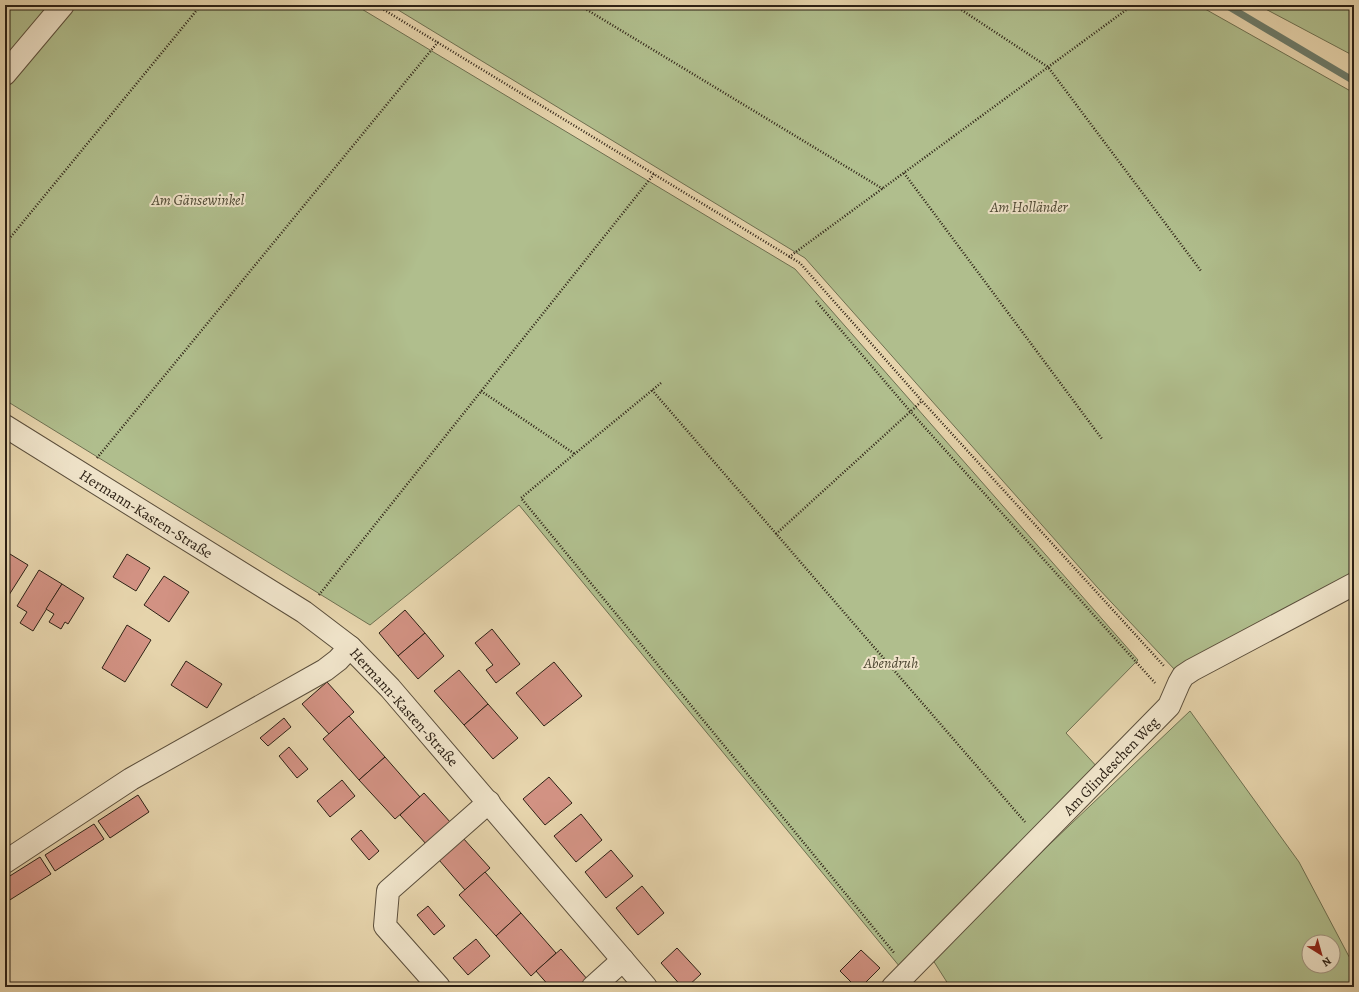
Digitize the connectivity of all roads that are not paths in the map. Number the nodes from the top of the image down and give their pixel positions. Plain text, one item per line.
1 (63, 5) edge
2 (5, 74) edge
3 (5, 426) edge
4 (1354, 584) edge
5 (350, 647) junction
6 (489, 802) junction
7 (5, 862) edge
8 (622, 960) junction
9 (439, 987) edge
10 (593, 987) edge
11 (646, 987) edge
12 (893, 987) edge

1 - 2 street
3 - 5 street, Hermann-Kasten-Straße
4 - 12 street, Am Glindeschen Weg
5 - 6 street, Hermann-Kasten-Straße
5 - 7 street
6 - 8 street, Hermann-Kasten-Straße
6 - 9 street
8 - 10 street
8 - 11 street, Hermann-Kasten-Straße

